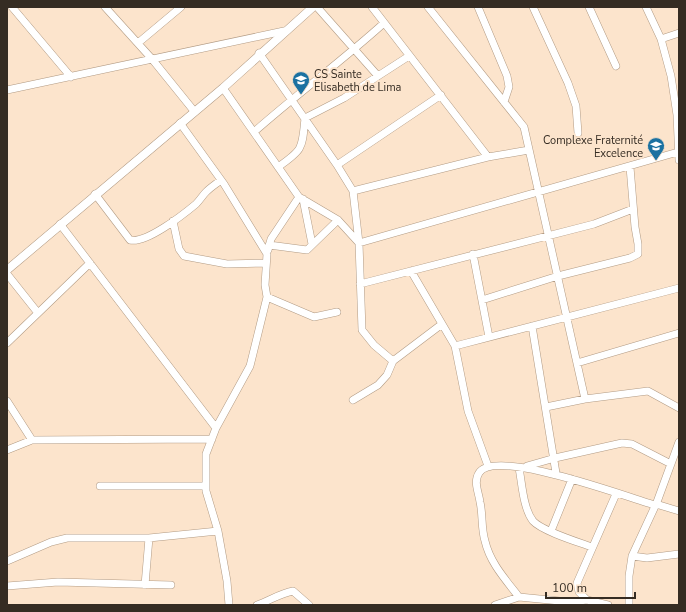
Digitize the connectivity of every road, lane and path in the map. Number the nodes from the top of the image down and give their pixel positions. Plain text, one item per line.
1 (12, 7) edge
2 (105, 7) edge
3 (181, 7) edge
4 (313, 7) edge
5 (317, 7) edge
6 (372, 7) edge
7 (428, 7) edge
8 (478, 7) edge
9 (533, 7) edge
10 (589, 7) edge
11 (646, 7) edge
12 (384, 23) junction
13 (284, 31) junction
14 (679, 33) edge
15 (661, 39) junction
16 (138, 43) junction
17 (354, 50) junction
18 (259, 53) junction
19 (409, 56) junction
20 (152, 59) junction
21 (616, 66) dead end
22 (71, 76) junction
23 (378, 76) junction
24 (223, 88) junction
25 (7, 90) edge
26 (441, 96) junction
27 (291, 99) junction
28 (504, 102) junction
29 (194, 111) junction
30 (678, 115) edge
31 (305, 118) junction
32 (180, 123) junction
33 (254, 132) junction
34 (578, 133) dead end
35 (529, 150) junction
36 (679, 156) edge
37 (488, 157) junction
38 (337, 165) junction
39 (278, 167) junction
40 (630, 167) junction
41 (221, 180) junction
42 (353, 191) junction
43 (538, 192) junction
44 (95, 194) junction
45 (301, 198) junction
46 (633, 208) junction
47 (338, 220) junction
48 (173, 221) junction
49 (60, 224) junction
50 (548, 236) junction
51 (359, 243) junction
52 (312, 244) junction
53 (270, 245) junction
54 (267, 254) junction
55 (473, 254) junction
56 (90, 263) junction
57 (266, 263) junction
58 (7, 270) edge
59 (411, 271) junction
60 (7, 274) edge
61 (558, 276) junction
62 (360, 284) junction
63 (679, 288) edge
64 (267, 297) junction
65 (482, 300) junction
66 (337, 312) dead end
67 (38, 313) junction
68 (567, 318) junction
69 (442, 324) junction
70 (532, 326) junction
71 (679, 333) edge
72 (489, 337) junction
73 (7, 343) edge
74 (454, 346) junction
75 (393, 361) junction
76 (577, 363) junction
77 (585, 399) junction
78 (354, 400) dead end
79 (7, 401) edge
80 (546, 407) junction
81 (679, 408) edge
82 (216, 428) junction
83 (212, 439) junction
84 (32, 440) junction
85 (679, 442) edge
86 (7, 450) edge
87 (678, 452) edge
88 (555, 458) junction
89 (671, 464) junction
90 (488, 466) junction
91 (522, 467) junction
92 (556, 473) junction
93 (572, 480) junction
94 (100, 486) dead end
95 (206, 486) junction
96 (616, 494) junction
97 (656, 505) junction
98 (679, 511) edge
99 (218, 531) junction
100 (551, 531) junction
101 (149, 538) junction
102 (592, 548) junction
103 (679, 554) edge
104 (632, 556) junction
105 (7, 561) edge
106 (145, 585) junction
107 (171, 585) dead end
108 (7, 586) edge
109 (519, 597) junction
110 (587, 600) junction
111 (271, 603) edge
112 (229, 605) edge
113 (257, 605) edge
114 (309, 605) edge
115 (495, 605) edge
116 (608, 605) edge
117 (629, 605) edge

1 - 22 street
2 - 16 street
3 - 16 street
4 - 13 street
5 - 17 street
6 - 12 street
7 - 28 street
8 - 28 street
9 - 34 street
10 - 21 street
11 - 15 street
12 - 17 street
12 - 19 street
13 - 18 street
13 - 20 street
14 - 15 street
15 - 30 street
16 - 20 street
17 - 23 street
17 - 27 street
18 - 24 street
18 - 27 street
19 - 23 street
19 - 26 street
20 - 22 street
20 - 29 street
22 - 25 street
23 - 31 street
24 - 29 street
24 - 33 street
26 - 37 street
26 - 38 street
27 - 31 street
27 - 33 street
28 - 35 street
29 - 32 street
30 - 36 street
31 - 38 street
31 - 39 street
32 - 41 street
32 - 44 street
33 - 39 street
35 - 37 street
35 - 43 street
36 - 40 street
37 - 42 street
38 - 42 street
39 - 45 street
40 - 43 street
40 - 46 street
41 - 48 street
41 - 54 street
42 - 51 street
43 - 50 street
43 - 51 street
44 - 48 street
44 - 49 street
45 - 47 street
45 - 52 street
45 - 53 street
46 - 50 street
46 - 61 street
47 - 51 street
47 - 52 street
48 - 57 street
49 - 56 street
49 - 58 street
50 - 55 street
50 - 61 street
51 - 62 street
52 - 53 street
53 - 54 street
54 - 57 street
55 - 59 street
55 - 65 street
56 - 67 street
56 - 82 street
57 - 64 street
59 - 62 street
59 - 69 street
60 - 67 street
61 - 65 street
61 - 68 street
62 - 75 street
63 - 68 street
64 - 66 street
64 - 82 street
65 - 72 street
67 - 73 street
68 - 70 street
68 - 76 street
69 - 74 street
69 - 75 street
70 - 72 street
70 - 80 street
71 - 76 street
72 - 74 street
74 - 90 street
75 - 78 street
76 - 77 street
77 - 80 street
77 - 81 street
79 - 84 street
80 - 88 street
82 - 83 street
83 - 84 street
83 - 95 street
84 - 86 street
85 - 87 street
87 - 89 street
88 - 89 street
88 - 91 street
88 - 92 street
89 - 97 street
90 - 91 street
90 - 109 street
91 - 92 street
91 - 100 street
92 - 93 street
93 - 96 street
93 - 100 street
94 - 95 street
95 - 99 street
96 - 97 street
96 - 102 street
97 - 98 street
97 - 104 street
99 - 101 street
99 - 112 street
100 - 102 street
101 - 105 street
101 - 106 street
102 - 110 street
103 - 104 street
104 - 117 street
106 - 107 street
106 - 108 street
109 - 110 street
109 - 115 street
110 - 116 street
111 - 113 street
111 - 114 street

